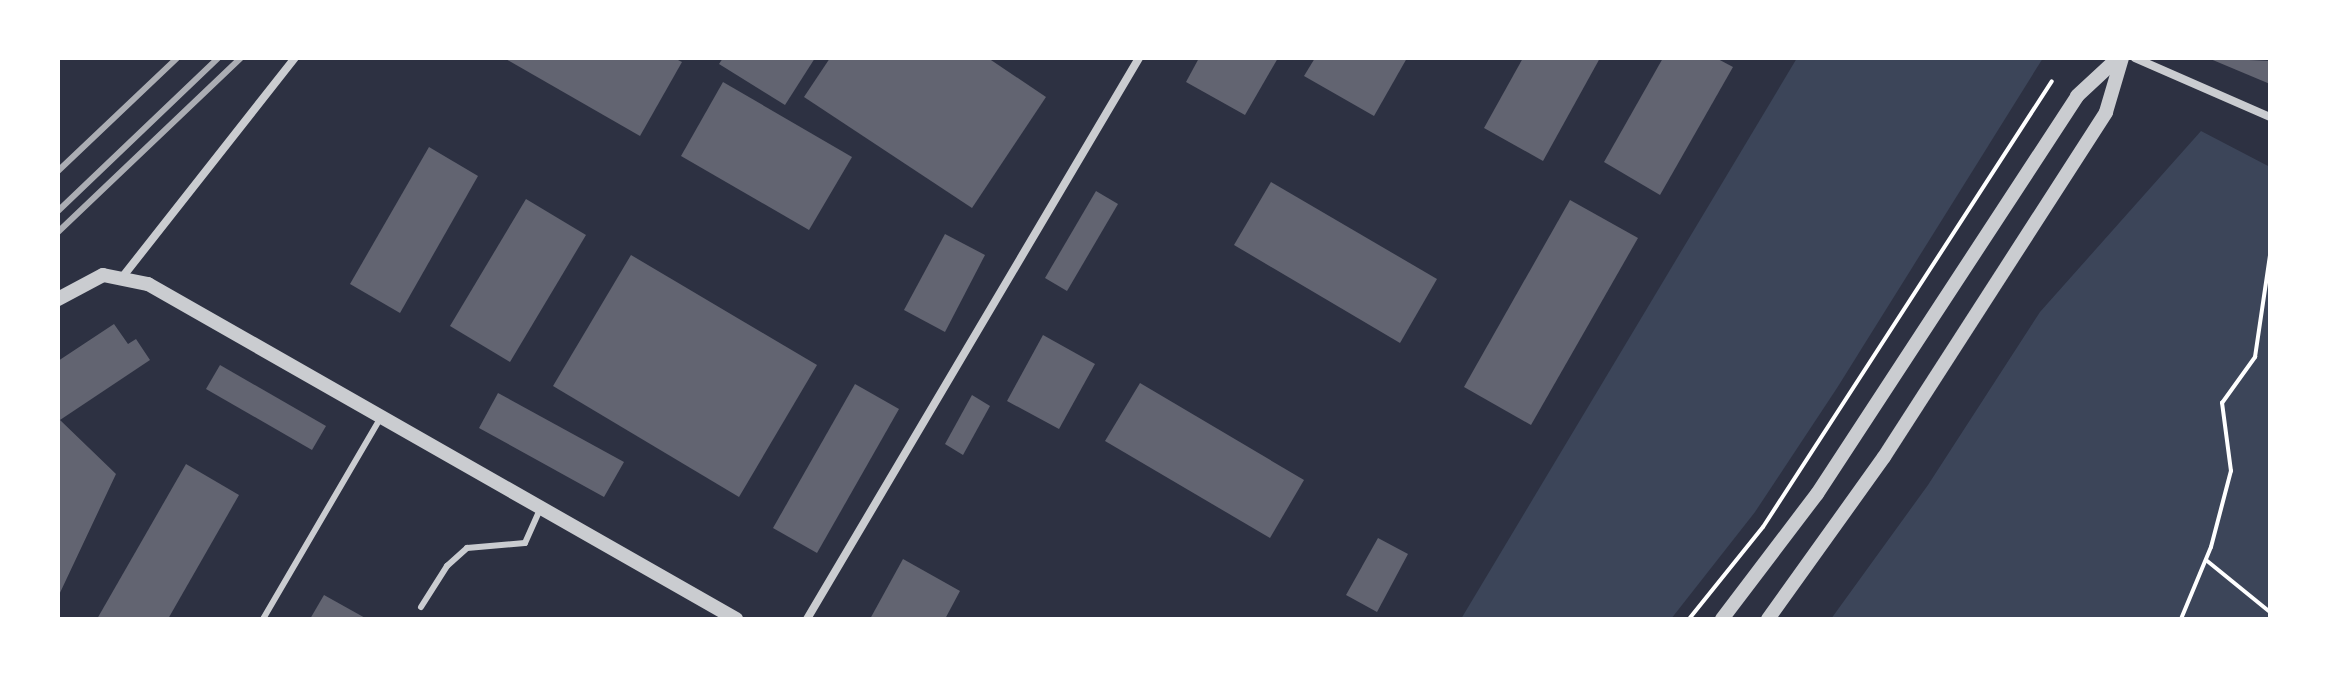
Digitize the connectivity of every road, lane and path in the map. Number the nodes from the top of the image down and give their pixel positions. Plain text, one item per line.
1 (295, 58) edge
2 (1139, 58) edge
3 (2120, 58) edge
4 (2135, 58) edge
5 (2052, 81) dead end
6 (2270, 117) edge
7 (2270, 255) edge
8 (124, 275) junction
9 (58, 299) edge
10 (381, 417) junction
11 (540, 509) junction
12 (2206, 560) junction
13 (421, 607) dead end
14 (2270, 612) edge
15 (263, 619) edge
16 (736, 619) edge
17 (807, 619) edge
18 (1689, 619) edge
19 (1722, 619) edge
20 (1768, 619) edge
21 (2181, 619) edge

1 - 8 street
2 - 17 street
3 - 19 street
3 - 20 street
4 - 6 street
5 - 18 path
7 - 12 path
8 - 9 street
8 - 10 street
10 - 11 street
10 - 15 lane
11 - 13 lane
11 - 16 street
12 - 14 path
12 - 21 path

